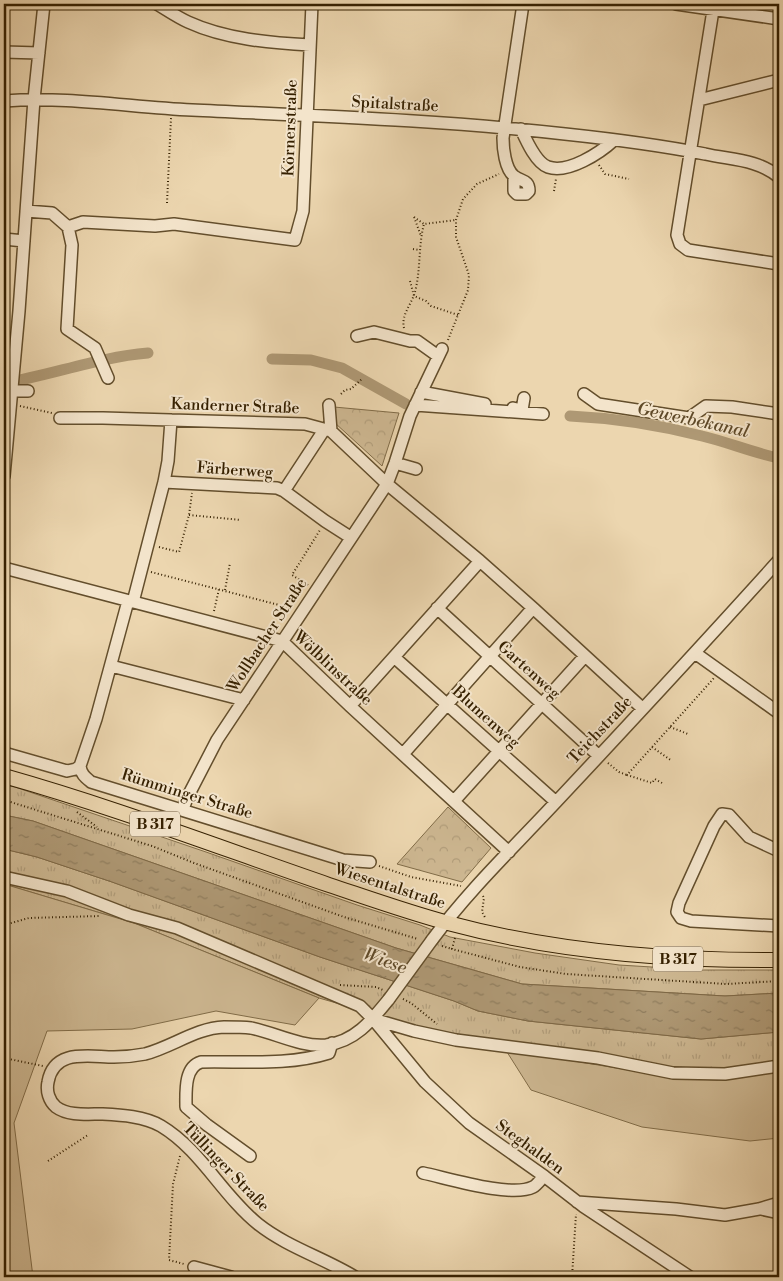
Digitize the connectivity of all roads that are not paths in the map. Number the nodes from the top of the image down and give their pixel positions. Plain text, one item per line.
1 (44, 4) edge
2 (157, 4) edge
3 (312, 4) edge
4 (523, 4) edge
5 (672, 5) edge
6 (714, 7) edge
7 (779, 19) edge
8 (310, 45) junction
9 (4, 52) edge
10 (39, 53) junction
11 (779, 80) edge
12 (700, 97) junction
13 (34, 99) junction
14 (4, 101) edge
15 (307, 116) junction
16 (503, 127) junction
17 (521, 129) junction
18 (614, 140) junction
19 (690, 151) junction
20 (512, 173) road end
21 (779, 177) edge
22 (26, 211) junction
23 (68, 227) junction
24 (4, 239) edge
25 (24, 241) junction
26 (779, 264) edge
27 (357, 336) dead end
28 (108, 378) dead end
29 (12, 389) junction
30 (28, 391) dead end
31 (421, 392) junction
32 (584, 394) dead end
33 (524, 398) dead end
34 (329, 405) dead end
35 (415, 405) junction
36 (543, 414) dead end
37 (779, 414) edge
38 (60, 418) road end
39 (6, 419) edge
40 (171, 420) junction
41 (327, 431) junction
42 (395, 463) junction
43 (416, 469) dead end
44 (4, 476) edge
45 (164, 482) junction
46 (387, 484) junction
47 (284, 491) junction
48 (350, 537) junction
49 (779, 560) edge
50 (480, 561) junction
51 (4, 568) edge
52 (131, 601) junction
53 (437, 608) junction
54 (533, 608) junction
55 (282, 641) junction
56 (695, 653) junction
57 (490, 656) junction
58 (585, 656) junction
59 (394, 657) junction
60 (111, 666) junction
61 (244, 700) junction
62 (447, 703) junction
63 (542, 704) junction
64 (350, 706) junction
65 (642, 708) junction
66 (779, 713) edge
67 (500, 751) junction
68 (4, 753) edge
69 (403, 754) junction
70 (599, 756) junction
71 (80, 766) junction
72 (4, 776) edge
73 (454, 801) junction
74 (556, 802) junction
75 (183, 809) junction
76 (779, 851) edge
77 (509, 852) junction
78 (370, 862) road end
79 (4, 877) edge
80 (452, 924) junction
81 (779, 926) edge
82 (779, 960) edge
83 (373, 1019) junction
84 (332, 1043) junction
85 (779, 1066) edge
86 (250, 1156) dead end
87 (423, 1173) dead end
88 (544, 1176) junction
89 (577, 1202) junction
90 (779, 1203) edge
91 (760, 1209) junction
92 (779, 1213) edge
93 (194, 1268) road end
94 (231, 1277) edge
95 (356, 1277) edge
96 (690, 1277) edge

1 - 10 street
2 - 8 street
3 - 8 street, Körnerstraße
4 - 16 street
5 - 6 street
6 - 7 street
6 - 12 street
8 - 15 street, Körnerstraße
9 - 10 street
10 - 13 street
11 - 12 street
12 - 19 street
13 - 14 street, Spitalstraße
13 - 15 street, Spitalstraße
13 - 22 street
15 - 16 street, Spitalstraße
15 - 23 street, Körnerstraße
16 - 17 street, Spitalstraße
16 - 20 street
17 - 18 street, Spitalstraße
17 - 18 street
18 - 19 street, Spitalstraße
19 - 21 street, Spitalstraße
19 - 26 street
22 - 23 street
22 - 25 street
23 - 28 street
24 - 25 street
25 - 29 street
27 - 31 street
29 - 30 street
29 - 39 street
31 - 33 street
31 - 35 street
32 - 37 street
34 - 41 street
35 - 36 street
35 - 42 street
38 - 40 street, Kanderner Straße
39 - 44 street
40 - 41 street, Kanderner Straße
40 - 45 street
41 - 46 street, Kanderner Straße
41 - 47 street
42 - 43 street
42 - 46 street
45 - 47 street, Färberweg
45 - 52 street
46 - 48 street, Wollbacher Straße
46 - 50 street, Kanderner Straße
47 - 48 street, Färberweg
48 - 55 street, Wollbacher Straße
49 - 56 street, Teichstraße
50 - 53 street
50 - 54 street, Kanderner Straße
51 - 52 street, Wölblinstraße
52 - 55 street, Wölblinstraße
52 - 60 street
53 - 57 street, Gartenweg
53 - 59 street
54 - 57 street
54 - 58 street, Kanderner Straße
55 - 61 street, Wollbacher Straße
55 - 64 street, Wölblinstraße
56 - 65 street, Teichstraße
56 - 66 street
57 - 62 street
57 - 63 street, Gartenweg
58 - 63 street
58 - 65 street, Kanderner Straße
59 - 62 street, Blumenweg
59 - 64 street
60 - 61 street
60 - 71 street
61 - 75 street, Wollbacher Straße
62 - 67 street, Blumenweg
62 - 69 street
63 - 67 street
63 - 70 street, Gartenweg
64 - 69 street, Wölblinstraße
65 - 70 street, Teichstraße
67 - 73 street
67 - 74 street, Blumenweg
68 - 71 street
69 - 73 street, Wölblinstraße
70 - 74 street, Teichstraße
71 - 75 street, Rümminger Straße
72 - 80 main road, Wiesentalstraße / B 317
73 - 77 street, Wölblinstraße
74 - 77 street, Teichstraße
75 - 78 street, Rümminger Straße
76 - 81 street
77 - 80 street, Teichstraße
79 - 83 street
80 - 82 main road, Wiesentalstraße / B 317
80 - 83 street, bridge
83 - 84 street
83 - 85 street
83 - 88 street, Steghalden
84 - 86 street
84 - 95 street, Tüllinger Straße
87 - 88 street
88 - 89 street, Steghalden
89 - 91 street
89 - 96 street, Steghalden
90 - 91 street
91 - 92 street
93 - 94 street

